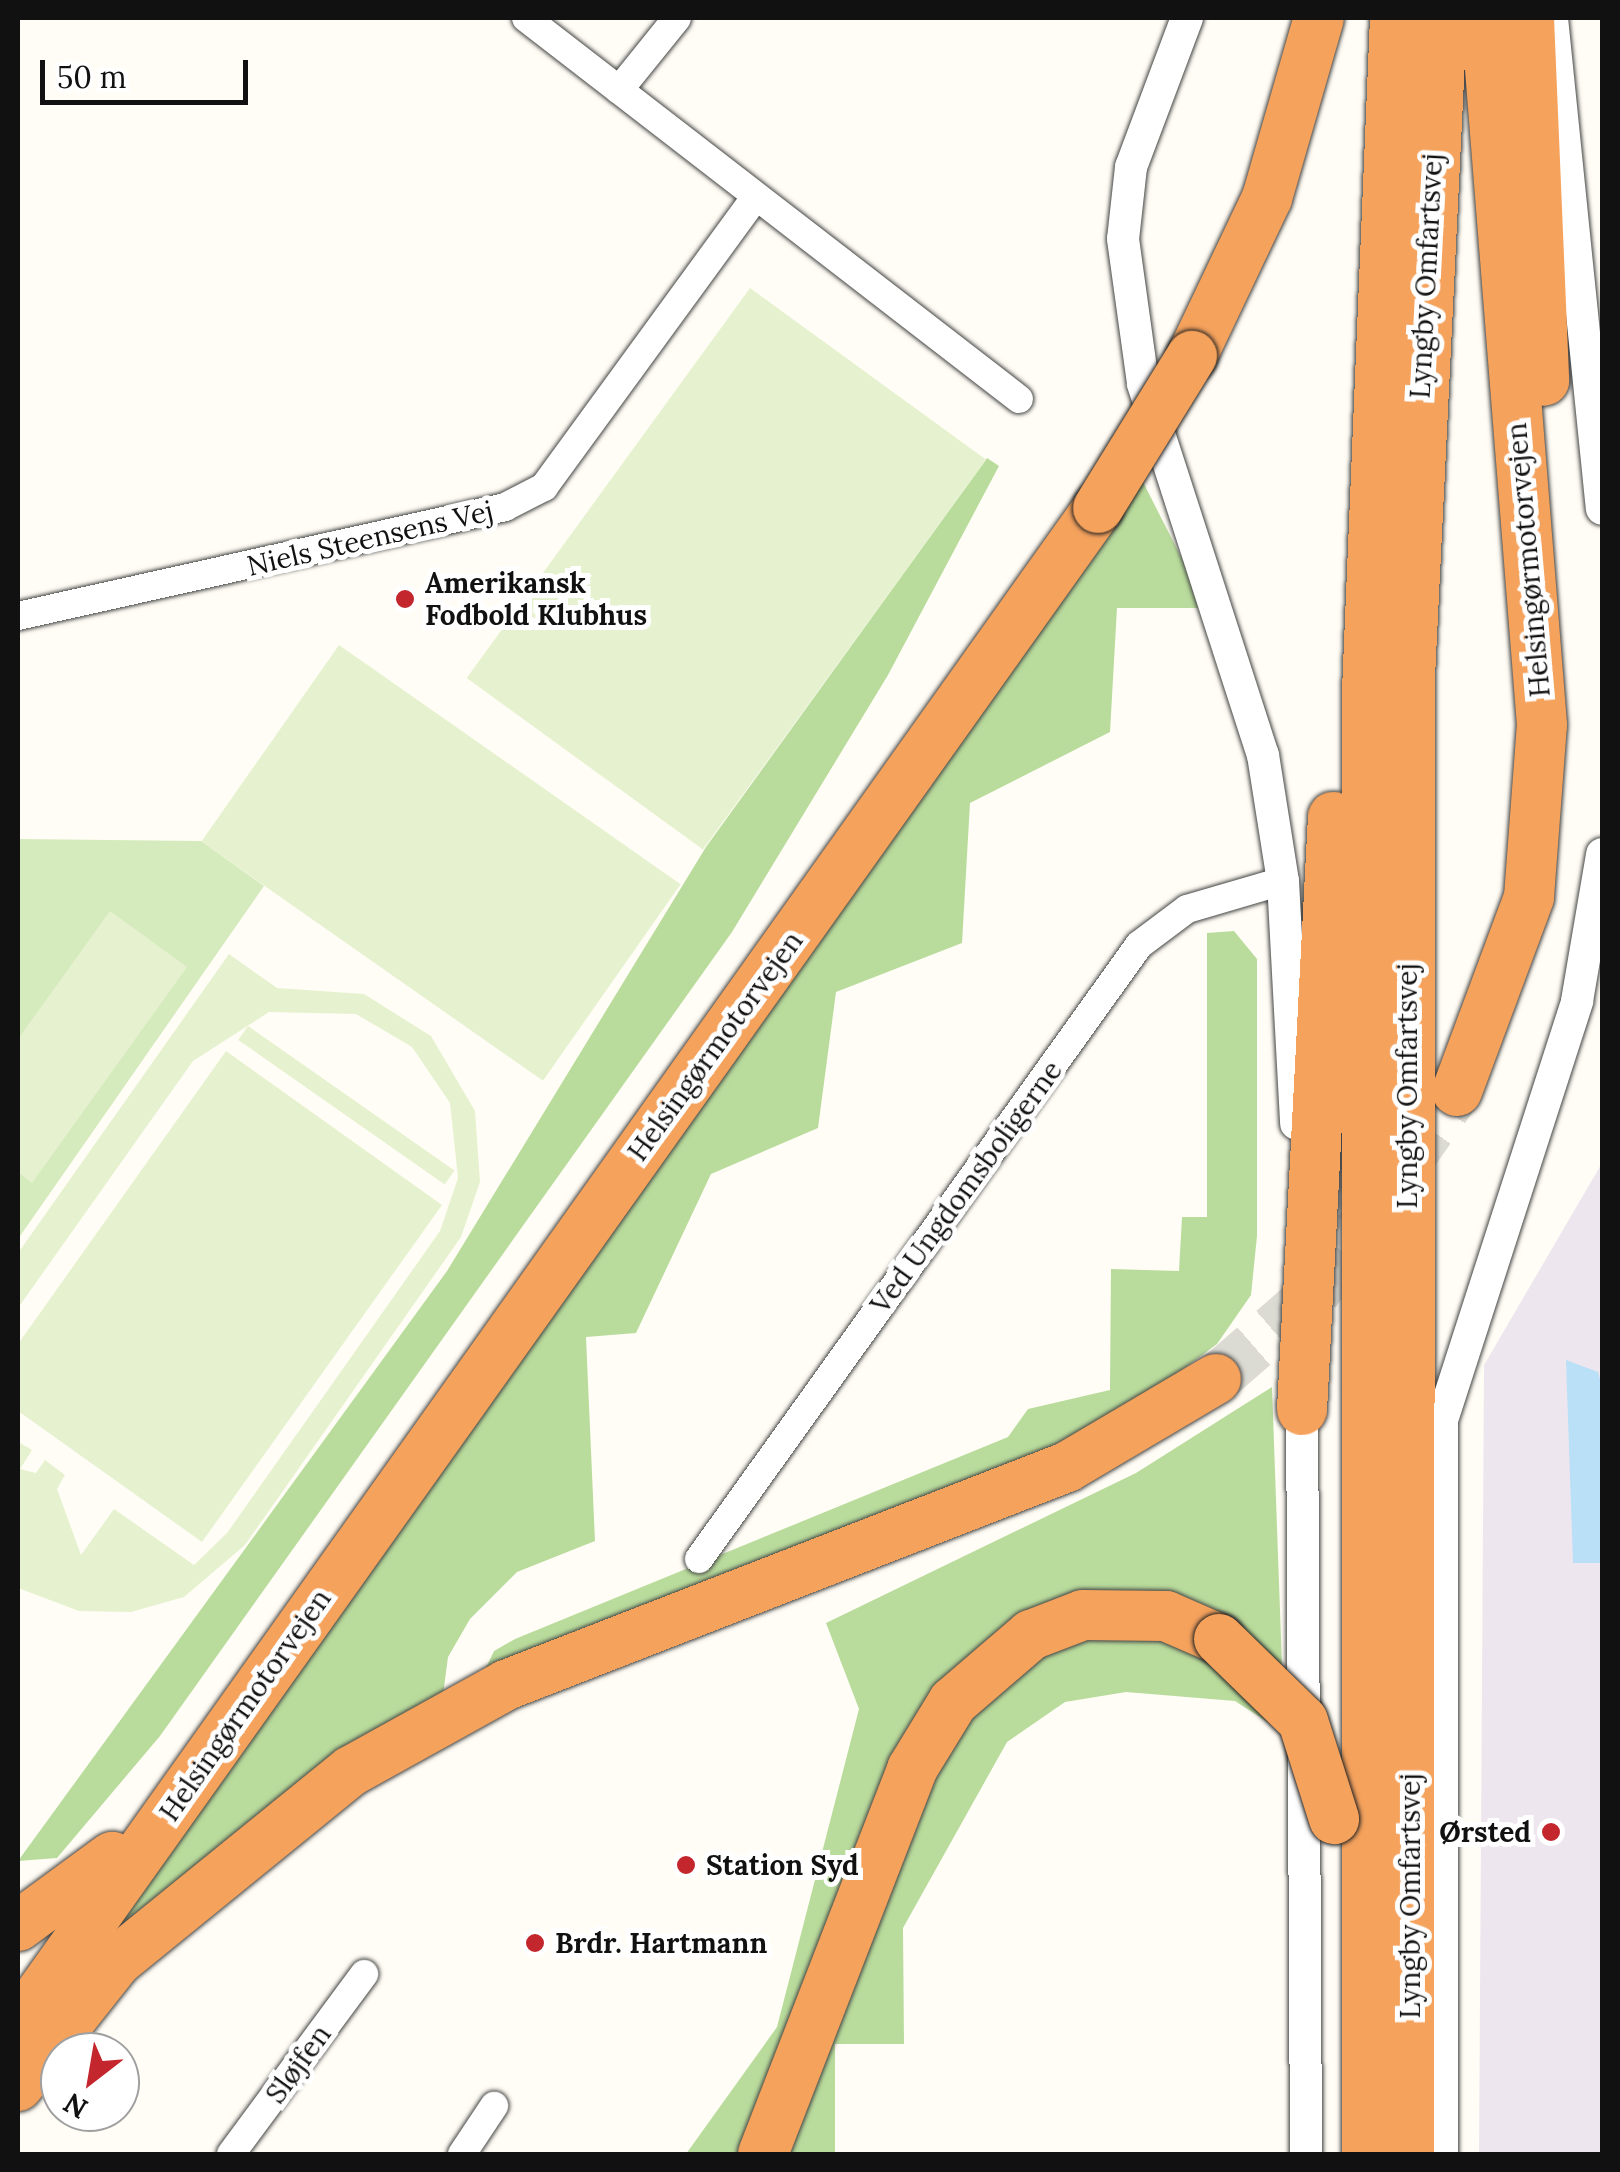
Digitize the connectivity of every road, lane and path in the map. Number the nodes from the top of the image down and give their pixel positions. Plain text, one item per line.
1 (526, 18) edge
2 (677, 18) edge
3 (1187, 18) edge
4 (1297, 18) edge
5 (1319, 18) edge
6 (1411, 18) edge
7 (1486, 18) edge
8 (1530, 18) edge
9 (1552, 18) edge
10 (619, 90) junction
11 (756, 198) junction
12 (1267, 198) junction
13 (1019, 399) dead end
14 (1602, 508) edge
15 (18, 616) edge
16 (1542, 724) junction
17 (1602, 854) edge
18 (1283, 881) junction
19 (1407, 940) junction
20 (1457, 1091) tunnel mouth
21 (1216, 1379) tunnel mouth
22 (1302, 1410) junction
23 (1442, 1420) junction
24 (699, 1558) dead end
25 (185, 1789) junction
26 (18, 1926) edge
27 (364, 1974) dead end
28 (18, 2024) edge
29 (18, 2086) edge
30 (494, 2106) dead end
31 (231, 2154) edge
32 (462, 2154) edge
33 (762, 2154) edge
34 (1306, 2154) edge
35 (1336, 2154) edge
36 (1367, 2154) edge
37 (1409, 2154) edge
38 (1442, 2154) edge

1 - 10 street
2 - 10 street
3 - 18 street
4 - 12 highway
5 - 12 highway, Helsingørmotorvejen
6 - 19 highway, Lyngby Omfartsvej
6 - 22 highway
6 - 36 highway, Lyngby Omfartsvej
7 - 16 highway, Helsingørmotorvejen
8 - 16 highway
9 - 14 street
10 - 11 street
11 - 13 street
11 - 15 street, Niels Steensens Vej
12 - 25 highway, Helsingørmotorvejen, bridge
16 - 20 highway, Helsingørmotorvejen
17 - 23 street
18 - 22 street
18 - 24 street, Ved Ungdomsboligerne
19 - 23 highway
19 - 37 highway, Lyngby Omfartsvej
21 - 29 highway
22 - 34 street
23 - 38 street
25 - 26 highway
25 - 28 highway, Helsingørmotorvejen
27 - 31 street, Sløjfen
30 - 32 street
33 - 35 highway, bridge

